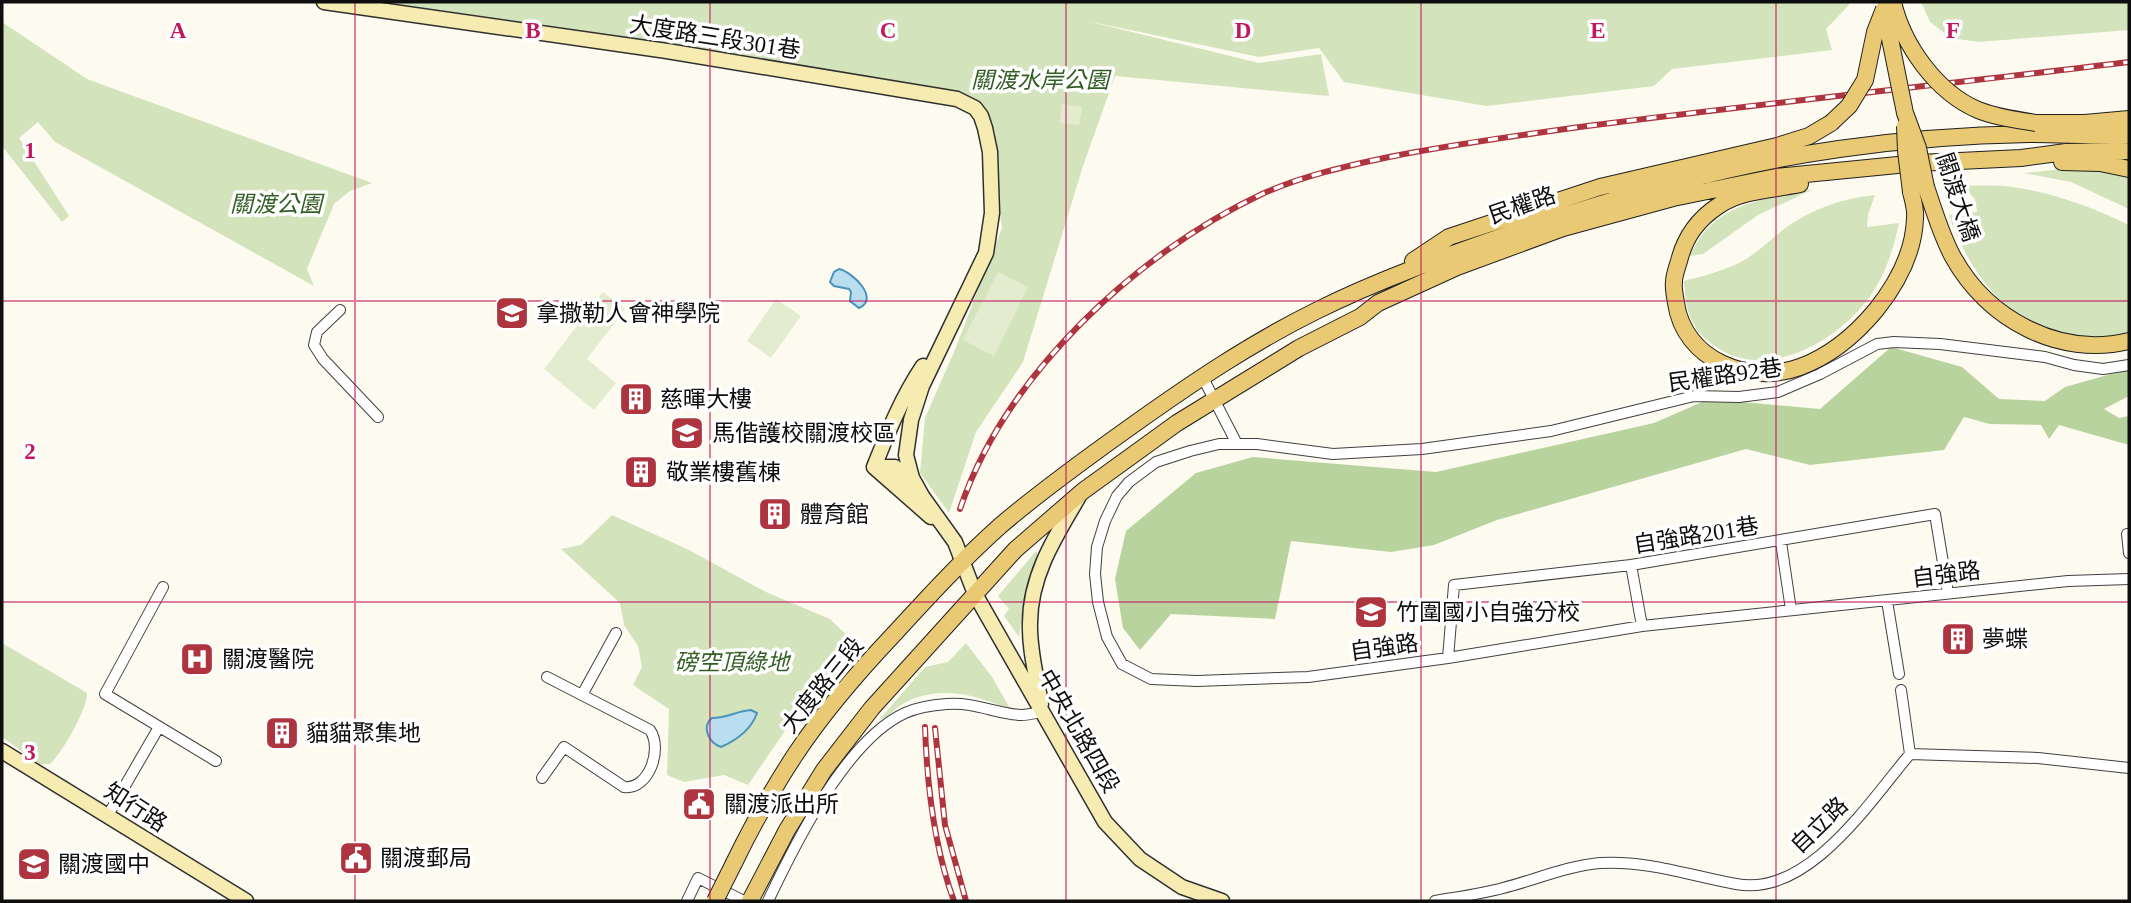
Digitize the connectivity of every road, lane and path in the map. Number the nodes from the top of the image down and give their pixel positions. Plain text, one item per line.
1 (324, 2) edge
2 (1887, 4) edge
3 (2129, 119) edge
4 (2129, 135) edge
5 (2129, 151) edge
6 (2021, 158) junction
7 (2129, 169) edge
8 (1830, 173) junction
9 (1919, 189) junction
10 (1671, 191) junction
11 (1390, 276) junction
12 (340, 310) dead end
13 (944, 336) junction
14 (2129, 341) edge
15 (2129, 365) edge
16 (1202, 376) junction
17 (1215, 398) junction
18 (378, 417) dead end
19 (1236, 442) junction
20 (874, 467) junction
21 (1083, 491) junction
22 (922, 496) junction
23 (1002, 524) joint
24 (951, 534) junction
25 (2127, 534) dead end
26 (1781, 542) junction
27 (2129, 552) edge
28 (964, 560) junction
29 (1631, 565) junction
30 (2129, 579) edge
31 (163, 587) dead end
32 (1948, 593) junction
33 (975, 594) junction
34 (1887, 601) junction
35 (1791, 610) junction
36 (1642, 626) junction
37 (615, 633) dead end
38 (1448, 658) junction
39 (1899, 674) dead end
40 (547, 677) dead end
41 (1900, 690) dead end
42 (582, 695) junction
43 (1042, 712) junction
44 (159, 727) junction
45 (2, 751) edge
46 (1910, 754) junction
47 (216, 761) dead end
48 (2129, 768) edge
49 (541, 778) dead end
50 (108, 815) junction
51 (246, 901) edge
52 (687, 901) edge
53 (715, 901) edge
54 (744, 901) edge
55 (750, 901) edge
56 (768, 901) edge
57 (1222, 901) edge
58 (1435, 901) edge

1 - 13 street, 大度路三段301巷
2 - 3 main road, bridge
2 - 9 main road, 關渡大橋, bridge
2 - 11 main road, bridge
4 - 10 main road, 民權路
5 - 6 main road, 民權路
6 - 7 main road
6 - 8 main road, 民權路
8 - 9 main road, 關渡大橋
8 - 10 main road, 民權路
9 - 14 main road, 關渡大橋
10 - 11 main road, 民權路
10 - 17 main road, 民權路
11 - 16 main road, 民權路
12 - 18 street
13 - 20 street
13 - 22 street
15 - 19 street, 民權路92巷
16 - 17 street
16 - 23 main road, 民權路
17 - 19 street
17 - 21 main road, 民權路
19 - 38 street, 自強路
20 - 22 street
20 - 24 street
21 - 33 main road, 民權路
21 - 43 street
22 - 24 street
23 - 28 main road, 大度路三段
24 - 28 street, 中央北路四段
25 - 27 street
26 - 29 street, 自強路201巷
26 - 32 street, 自強路201巷
26 - 35 street
28 - 33 street, 中央北路四段
28 - 53 main road, 大度路三段, bridge
29 - 36 street
29 - 38 street, 自強路201巷
30 - 32 street, 自強路
31 - 44 street
32 - 34 street, 自強路
33 - 43 street, 中央北路四段
33 - 55 main road
34 - 35 street, 自強路
34 - 39 street
35 - 36 street, 自強路
36 - 38 street, 自強路
37 - 42 street
40 - 42 street
41 - 46 street
42 - 49 street
43 - 56 street
43 - 57 street, 中央北路四段
44 - 47 street
44 - 50 street
45 - 50 street, 知行路
46 - 48 street
46 - 58 street, 自立路
50 - 51 street, 知行路
52 - 54 street

